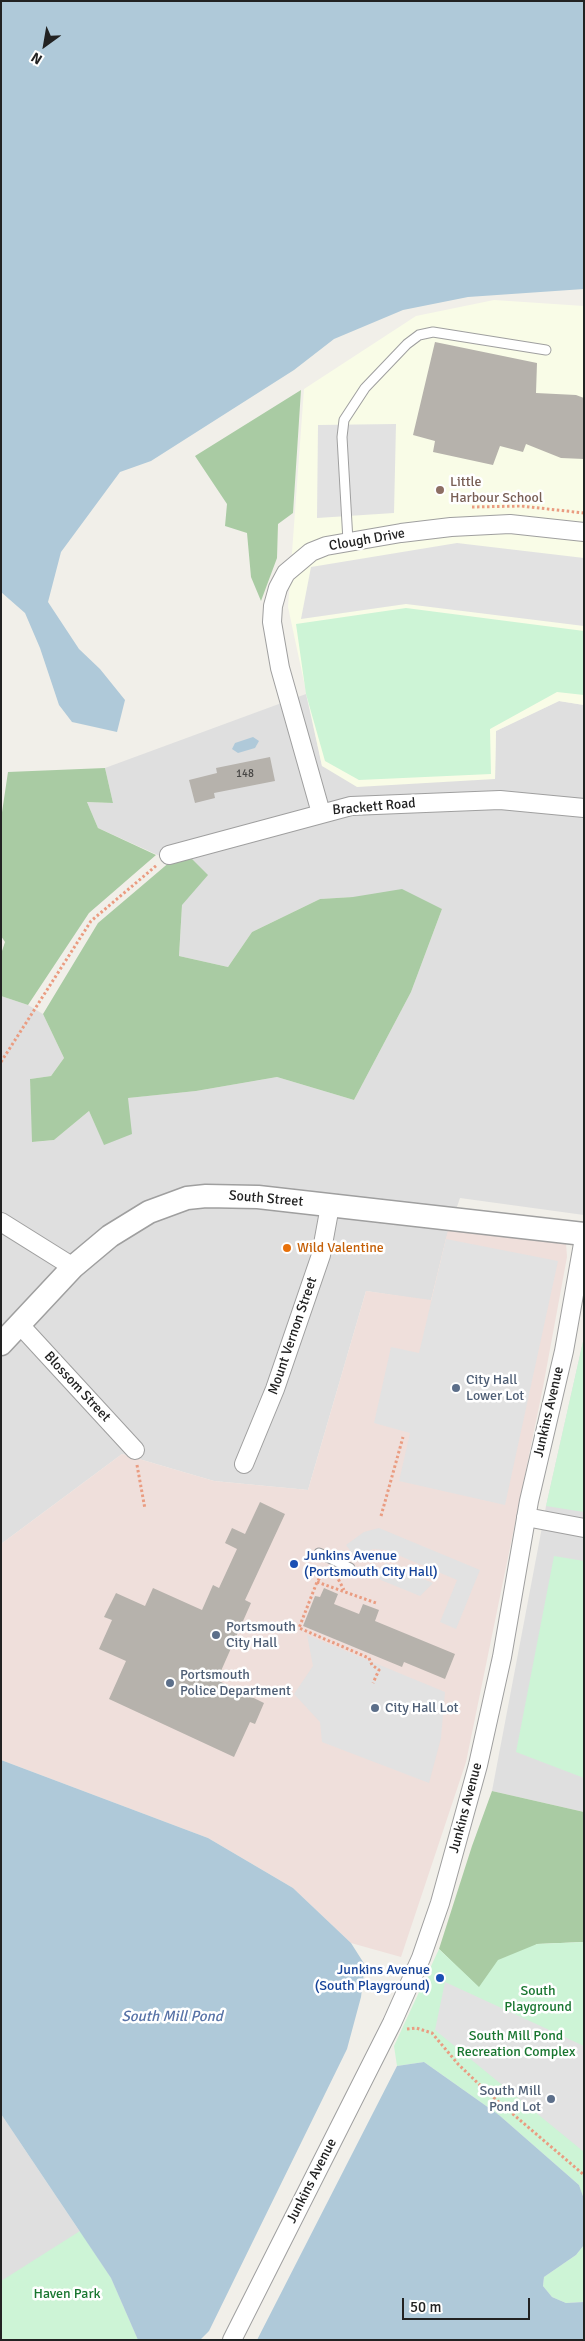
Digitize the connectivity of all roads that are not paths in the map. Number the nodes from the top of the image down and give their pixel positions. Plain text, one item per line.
1 (546, 350) dead end
2 (584, 532) edge
3 (348, 542) junction
4 (584, 808) edge
5 (321, 813) junction
6 (170, 855) road end
7 (330, 1206) junction
8 (1, 1222) edge
9 (584, 1236) edge
10 (73, 1267) junction
11 (20, 1325) junction
12 (1, 1344) edge
13 (136, 1454) road end
14 (244, 1464) dead end
15 (526, 1517) junction
16 (584, 1528) edge
17 (319, 1553) dead end
18 (350, 1568) dead end
19 (232, 2340) edge

1 - 3 lane
2 - 3 street, Clough Drive
3 - 5 street, Clough Drive
4 - 5 street, Brackett Road
5 - 6 street, Brackett Road
7 - 9 street, South Street
7 - 10 street, South Street
7 - 14 street, Mount Vernon Street
8 - 10 street
9 - 15 street, Junkins Avenue
10 - 11 street, South Street
11 - 12 street, South Street
11 - 13 street, Blossom Street
15 - 16 street
15 - 19 street, Junkins Avenue
17 - 18 lane

